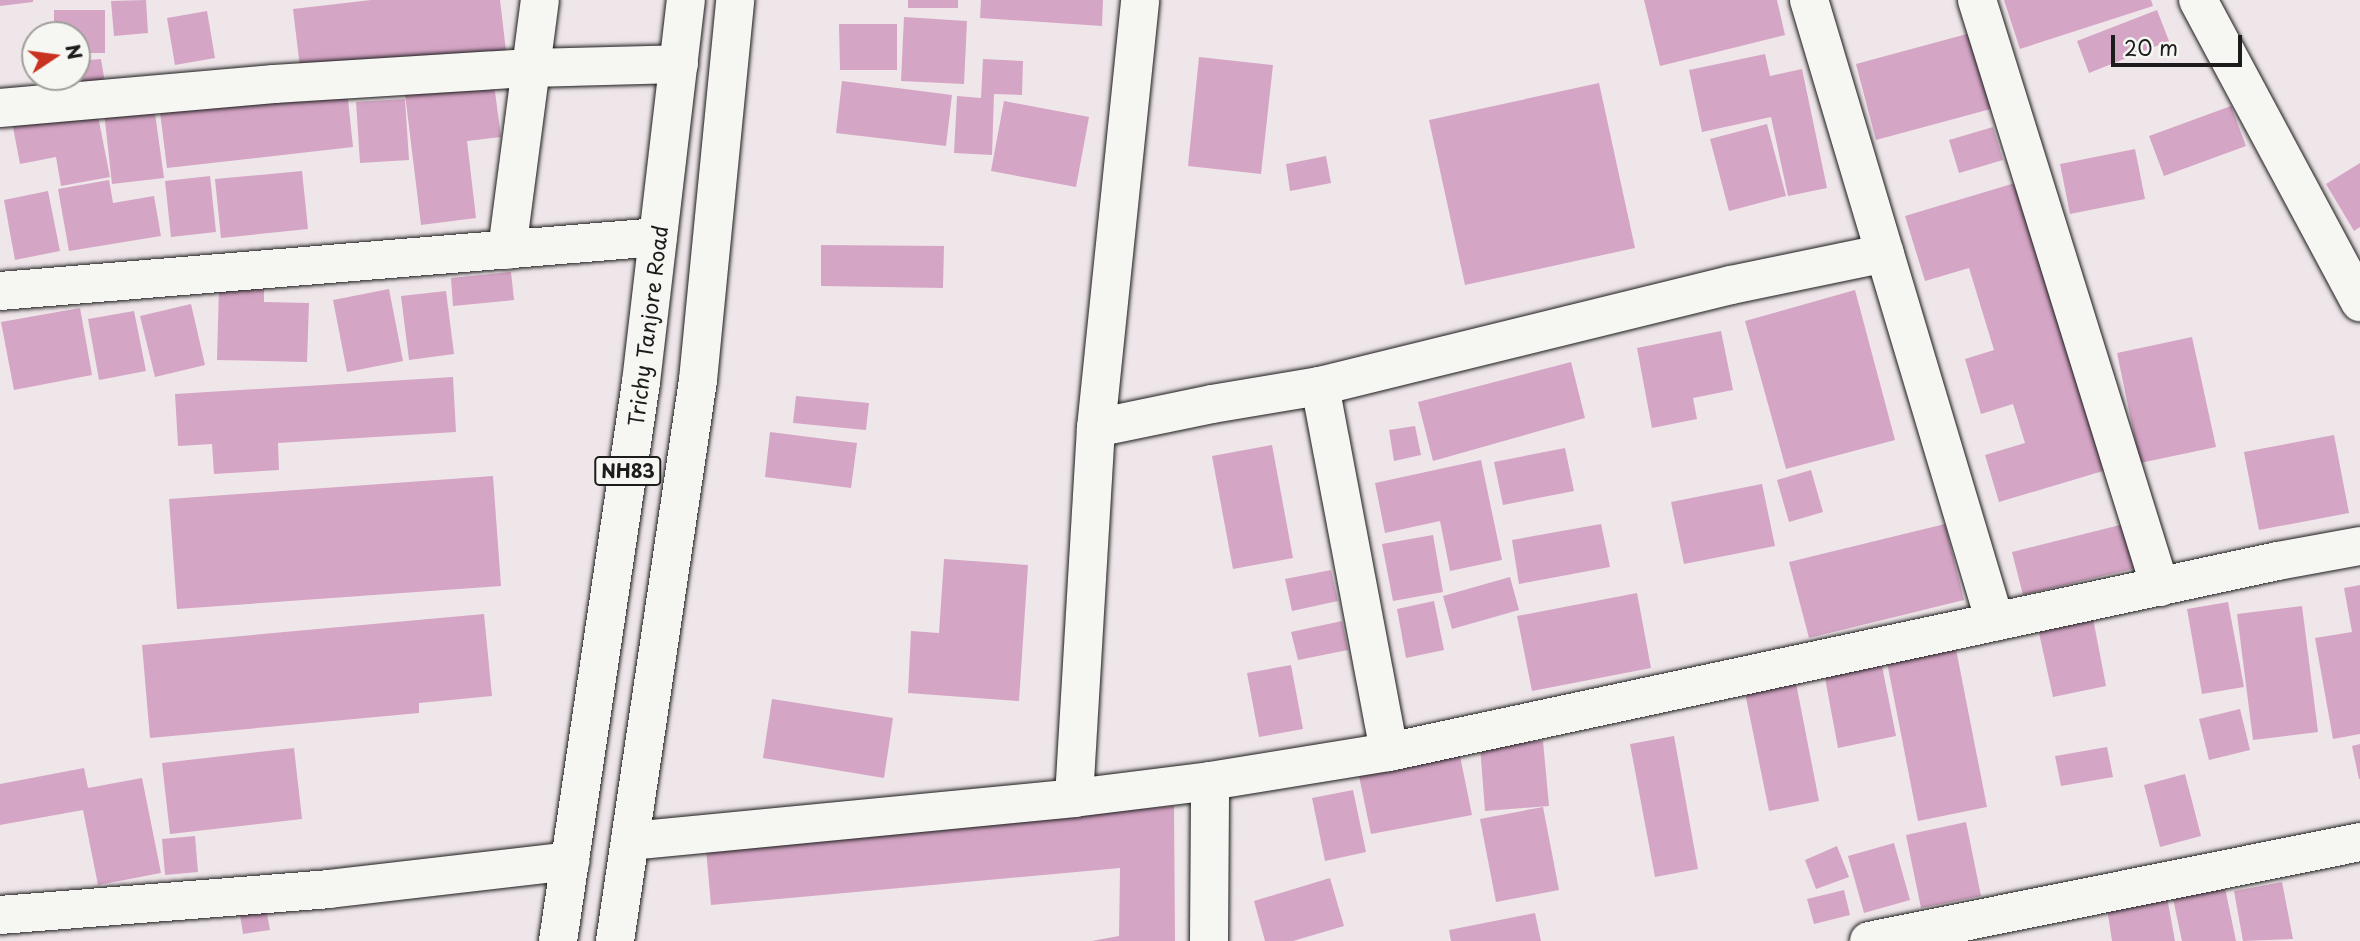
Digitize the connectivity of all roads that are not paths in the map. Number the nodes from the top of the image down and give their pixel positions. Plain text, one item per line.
1 (541, 0) edge
2 (686, 0) edge
3 (735, 0) edge
4 (1140, 0) edge
5 (1809, 0) edge
6 (1977, 0) edge
7 (2198, 0) edge
8 (679, 64) junction
9 (531, 68) junction
10 (0, 108) edge
11 (658, 237) junction
12 (507, 250) junction
13 (1885, 253) junction
14 (0, 291) edge
15 (2360, 302) edge
16 (1320, 386) junction
17 (1096, 428) junction
18 (2360, 546) edge
19 (2160, 587) junction
20 (1995, 622) junction
21 (1389, 752) junction
22 (1210, 781) junction
23 (1074, 797) junction
24 (630, 841) junction
25 (2360, 842) edge
26 (570, 861) junction
27 (0, 915) edge
28 (558, 941) edge
29 (615, 941) edge
30 (1209, 941) edge
31 (1869, 941) edge

1 - 9 main road
2 - 8 main road, Trichy Tanjore Road / NH83
3 - 24 main road, NH83
4 - 17 main road
5 - 13 main road
6 - 19 main road
7 - 15 main road
8 - 9 main road
8 - 11 main road, Trichy Tanjore Road / NH83
9 - 10 main road
9 - 12 main road
11 - 12 main road
11 - 26 main road, Trichy Tanjore Road / NH83
12 - 14 main road
13 - 16 main road
13 - 20 main road
16 - 17 main road
16 - 21 main road
17 - 23 main road
18 - 19 main road
19 - 20 main road
20 - 21 main road
21 - 22 main road
22 - 23 main road
22 - 30 main road
23 - 24 main road
24 - 29 main road, NH83
25 - 31 main road
26 - 27 main road
26 - 28 main road, Trichy Tanjore Road / NH83

